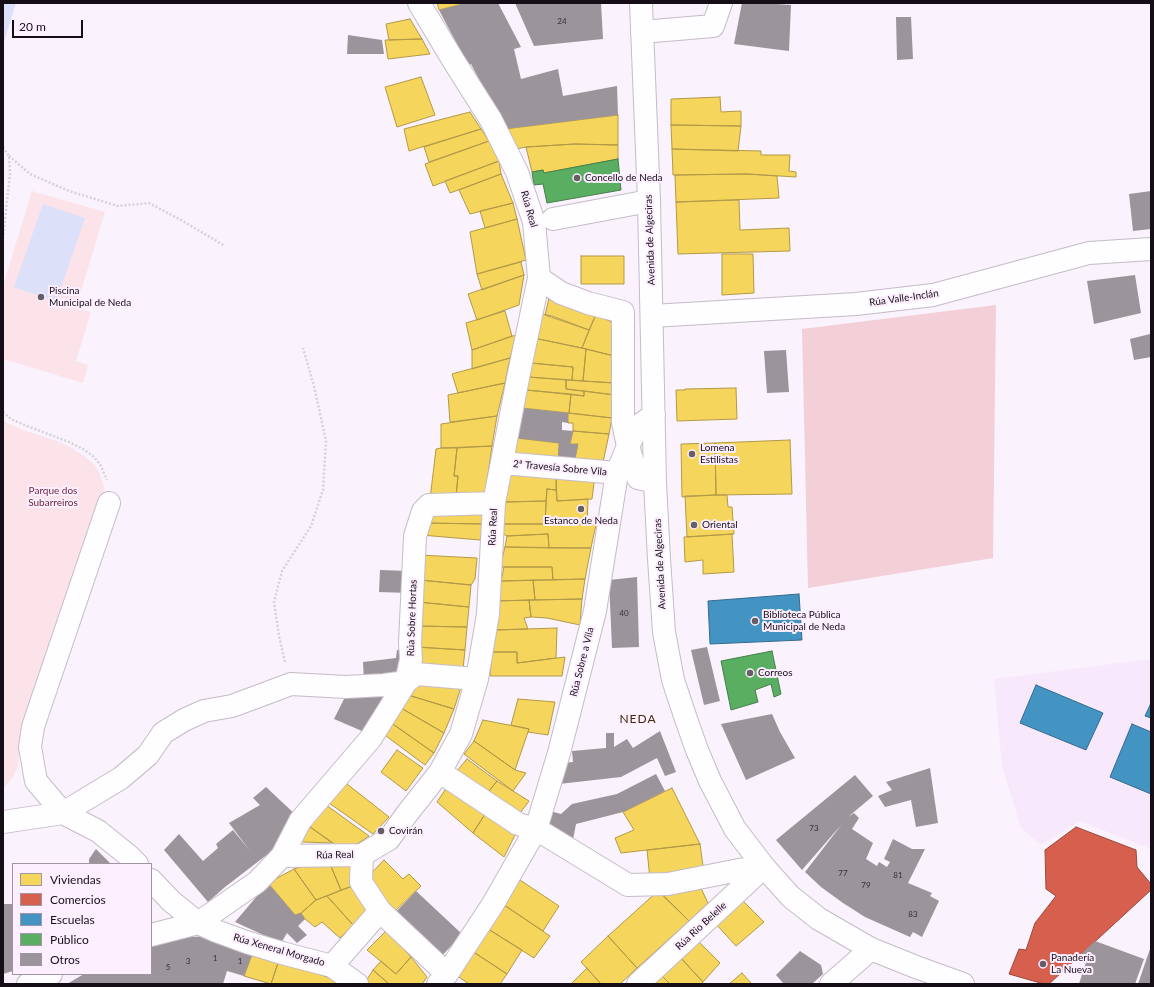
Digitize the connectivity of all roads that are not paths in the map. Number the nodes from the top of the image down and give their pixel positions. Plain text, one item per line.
1 (419, 3) edge
2 (641, 3) edge
3 (721, 3) edge
4 (642, 32) junction
5 (649, 201) junction
6 (553, 218) dead end
7 (1151, 249) edge
8 (538, 278) junction
9 (652, 316) junction
10 (654, 415) junction
11 (628, 446) junction
12 (654, 448) junction
13 (503, 463) junction
14 (617, 473) junction
15 (656, 482) junction
16 (109, 503) road end
17 (494, 503) junction
18 (477, 679) junction
19 (406, 682) junction
20 (440, 772) junction
21 (63, 813) junction
22 (3, 822) edge
23 (536, 829) junction
24 (362, 854) junction
25 (282, 856) junction
26 (136, 863) edge
27 (764, 867) junction
28 (152, 881) edge
29 (380, 911) junction
30 (198, 923) junction
31 (152, 935) edge
32 (871, 949) junction
33 (332, 966) junction
34 (49, 975) edge
35 (443, 979) edge
36 (28, 984) edge
37 (357, 984) edge
38 (638, 984) edge
39 (831, 984) edge
40 (963, 984) edge

1 - 8 street, Rúa Real
2 - 4 street, Avenida de Algeciras
3 - 4 street
4 - 5 street, Avenida de Algeciras
5 - 6 street
5 - 9 street, Avenida de Algeciras
7 - 9 street, Rúa Valle-Inclán
8 - 11 street
8 - 13 street, Rúa Real
9 - 10 street, Avenida de Algeciras
10 - 11 street, Rúa Sobre a Vila
10 - 12 street, Avenida de Algeciras
11 - 12 street
11 - 14 street, Rúa Sobre a Vila
11 - 15 street
12 - 15 street, Avenida de Algeciras
13 - 14 street, 2ª Travesía Sobre Vila
13 - 17 street, Rúa Real
14 - 23 street, Rúa Sobre a Vila
15 - 27 street, Avenida de Algeciras
16 - 21 street
17 - 18 street, Rúa Real
17 - 19 street, Rúa Sobre Hortas
18 - 19 street
18 - 20 street, Rúa Real
19 - 21 street
19 - 25 street, Rúa Sobre Hortas
20 - 23 street
20 - 24 street, Rúa Real
21 - 22 street
21 - 26 street
23 - 27 street
23 - 35 street, Rúa Sobre a Vila
24 - 25 street, Rúa Real
24 - 29 street
25 - 30 street
27 - 32 street, Avenida de Algeciras
27 - 38 street, Rúa Rio Belelle
28 - 30 street, Rúa Xeneral Morgado
29 - 33 street
29 - 35 street
30 - 31 street
30 - 33 street, Rúa Xeneral Morgado
32 - 39 street
32 - 40 street, Avenida de Algeciras
33 - 37 street, Rúa Xeneral Morgado
34 - 36 street

